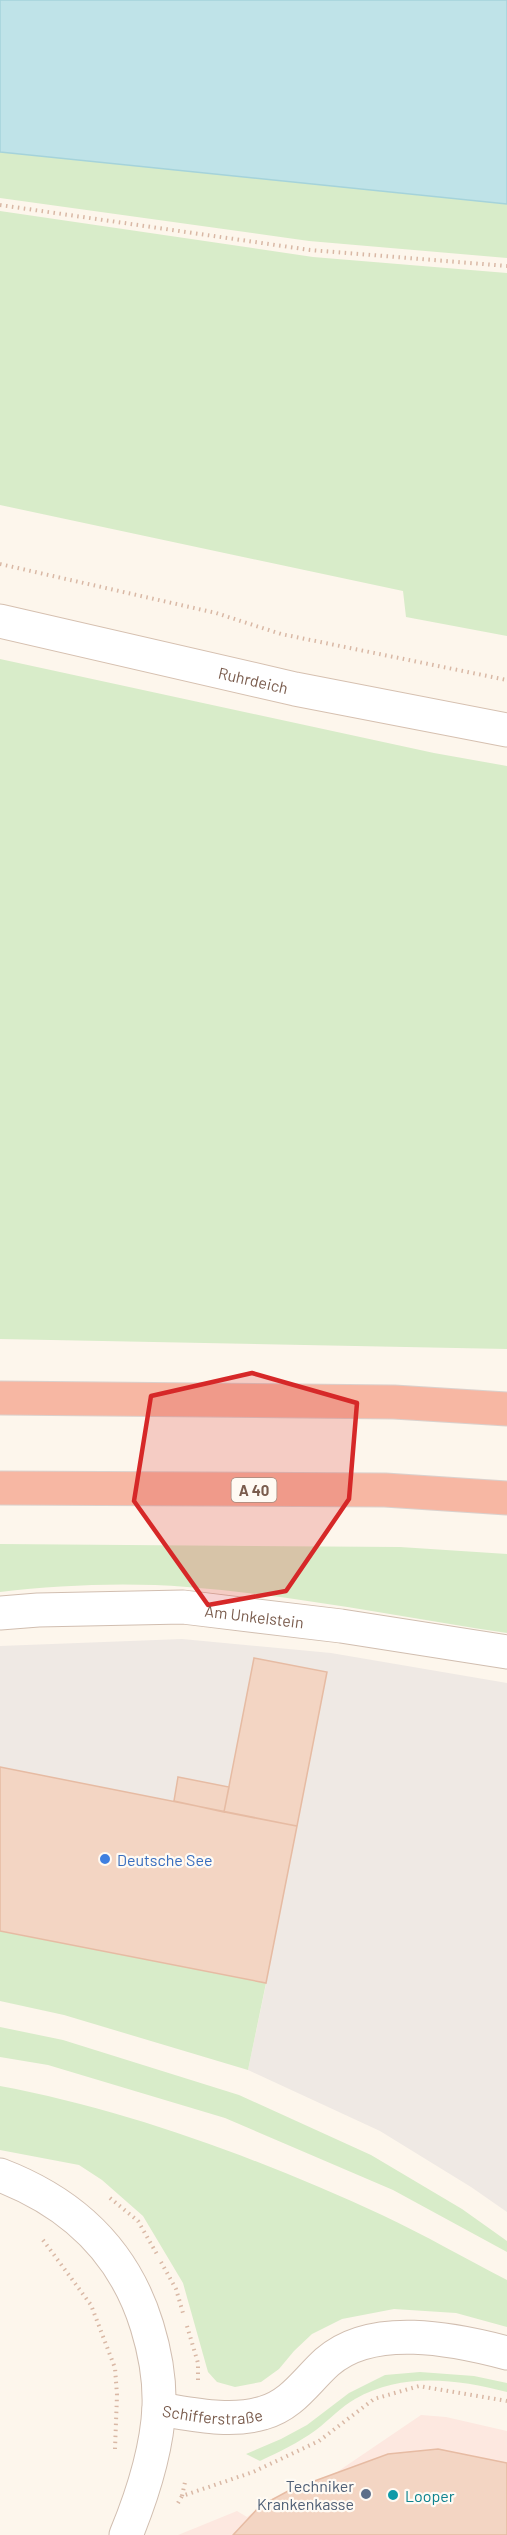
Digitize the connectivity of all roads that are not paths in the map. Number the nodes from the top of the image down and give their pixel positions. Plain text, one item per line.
1 (0, 621) edge
2 (507, 730) edge
3 (0, 1398) edge
4 (507, 1409) edge
5 (0, 1488) edge
6 (507, 1498) edge
7 (0, 1613) edge
8 (507, 1653) edge
9 (0, 2175) edge
10 (507, 2353) edge
11 (159, 2409) junction
12 (126, 2535) edge

1 - 2 street, Ruhrdeich
3 - 4 highway
5 - 6 highway, A 40
7 - 8 street, Am Unkelstein
9 - 11 street, Schifferstraße
10 - 11 street, Schifferstraße
11 - 12 street

